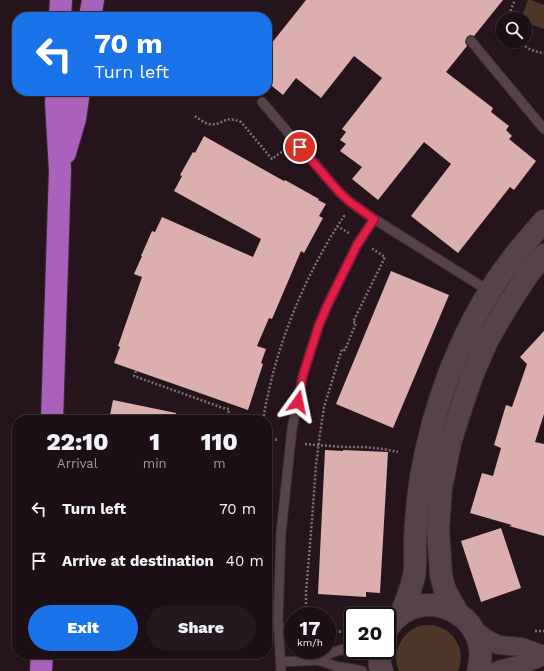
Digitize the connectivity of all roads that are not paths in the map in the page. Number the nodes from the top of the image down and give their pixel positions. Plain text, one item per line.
1 (61, 0) edge
2 (93, 0) edge
3 (60, 12) edge
4 (91, 12) edge
5 (471, 41) dead end
6 (56, 96) edge
7 (78, 96) edge
8 (262, 102) dead end
9 (544, 129) edge
10 (60, 170) junction
11 (374, 219) junction
12 (544, 221) edge
13 (544, 255) edge
14 (489, 291) junction
15 (52, 415) edge
16 (456, 612) junction
17 (396, 616) edge
18 (396, 620) edge
19 (474, 630) junction
20 (344, 649) edge
21 (544, 655) edge
22 (42, 659) edge
23 (380, 659) edge
24 (318, 660) junction
25 (281, 667) edge
26 (41, 671) edge
27 (362, 671) edge
28 (382, 671) edge
29 (478, 671) edge
30 (496, 671) edge

1 - 3 highway
2 - 4 highway
5 - 9 lane
6 - 10 highway
7 - 10 highway
8 - 11 lane
10 - 15 highway
11 - 14 lane
11 - 25 lane
12 - 14 street
13 - 16 street
14 - 17 street
16 - 18 street
16 - 19 street
19 - 21 street
19 - 29 street
20 - 24 lane
21 - 30 street
22 - 26 highway
23 - 28 street
24 - 25 lane
24 - 27 lane

